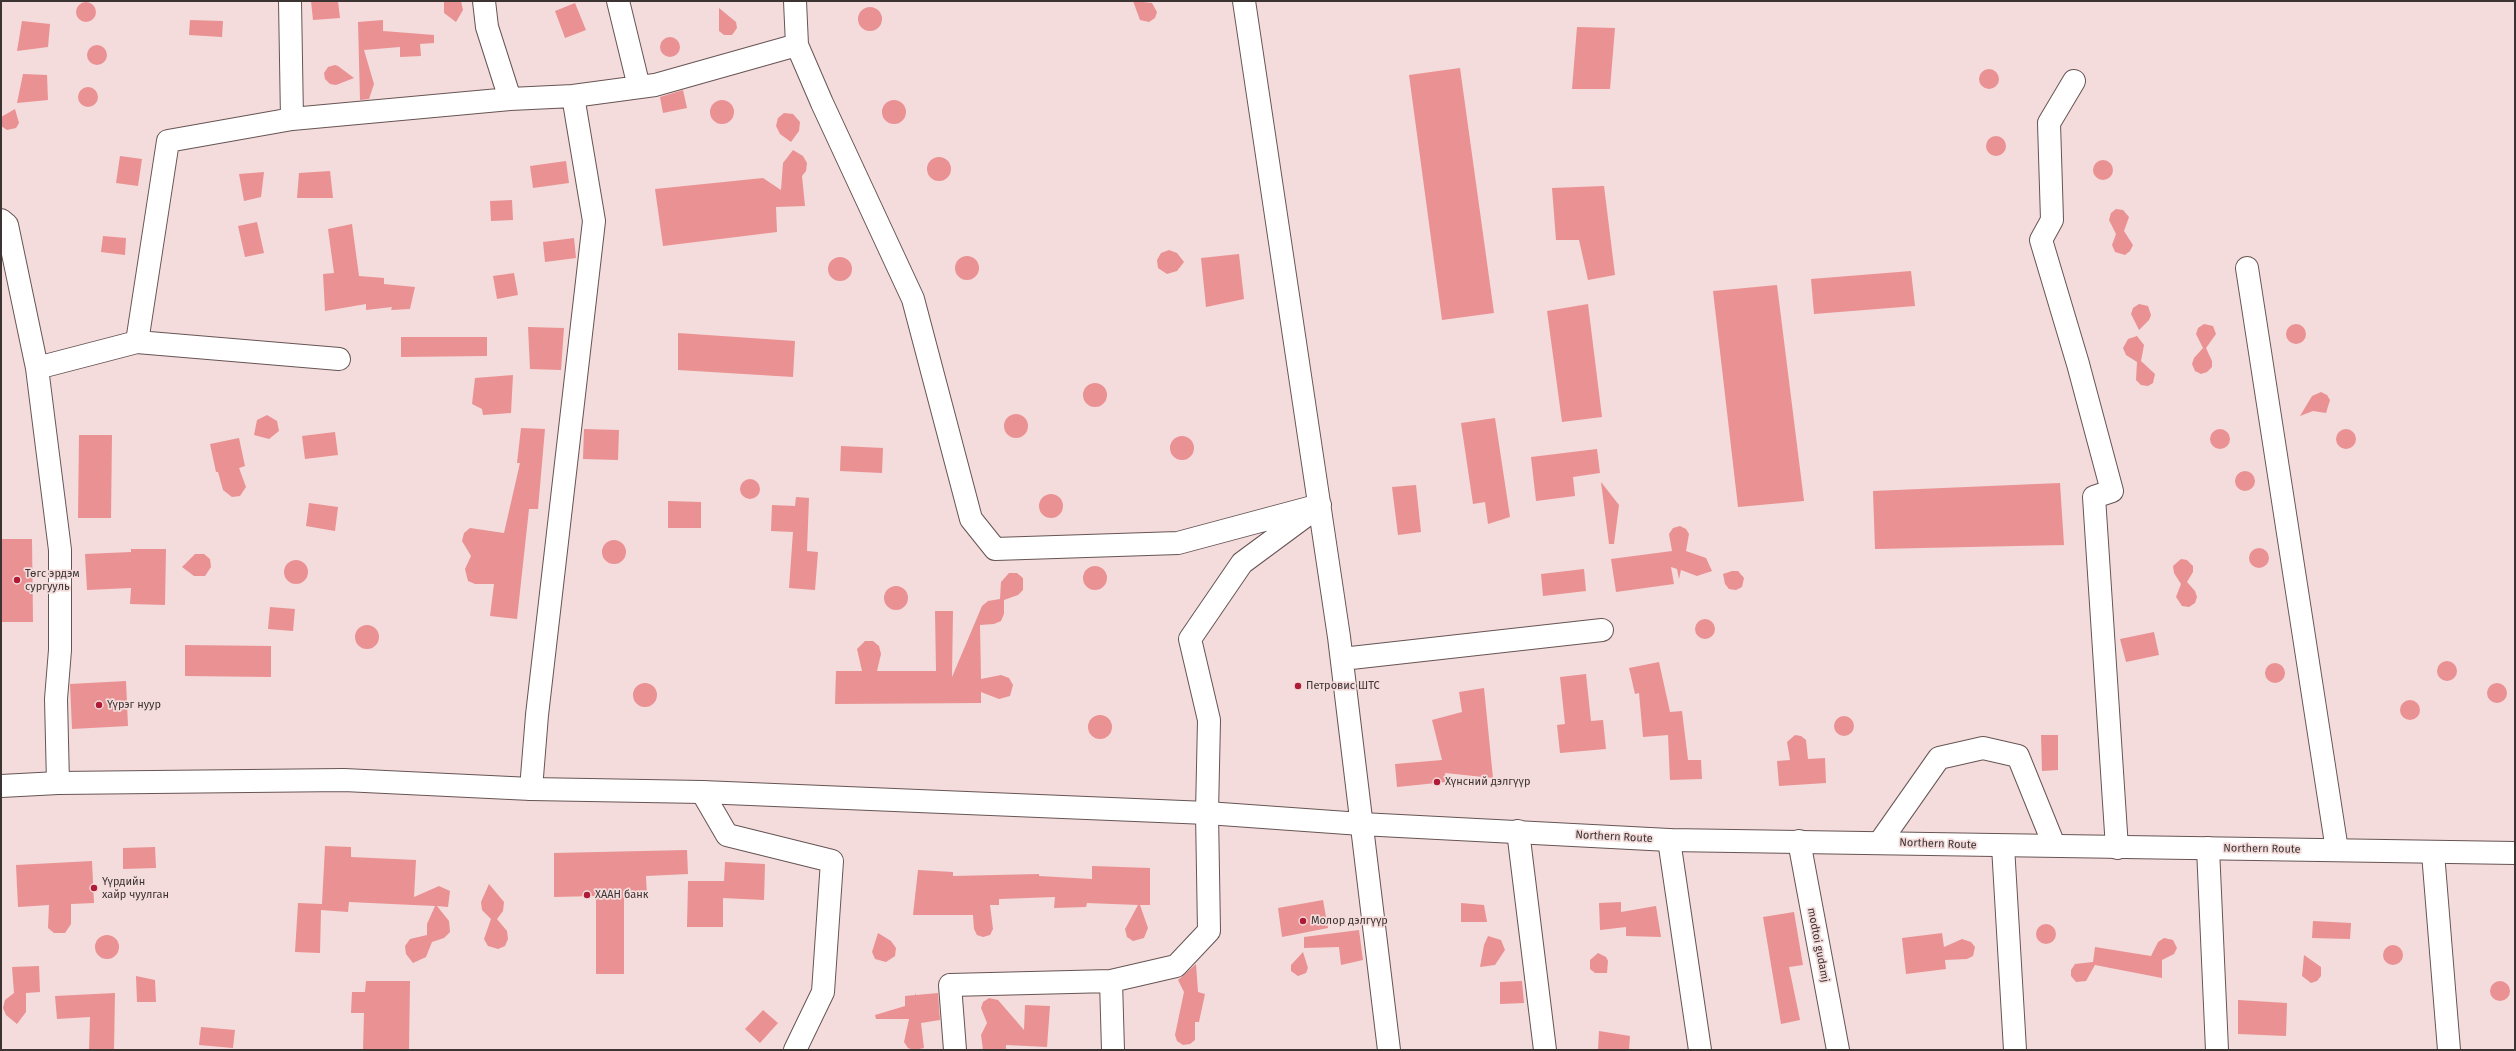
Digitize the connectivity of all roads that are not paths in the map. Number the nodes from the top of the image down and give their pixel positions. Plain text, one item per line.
1 (290, 1) edge
2 (484, 1) edge
3 (618, 1) edge
4 (795, 1) edge
5 (1244, 1) edge
6 (797, 45) junction
7 (2074, 81) dead end
8 (639, 87) junction
9 (573, 96) junction
10 (510, 99) junction
11 (292, 119) junction
12 (1, 220) edge
13 (2247, 268) dead end
14 (137, 342) junction
15 (339, 359) dead end
16 (36, 368) junction
17 (1320, 505) junction
18 (1602, 630) dead end
19 (1342, 659) junction
20 (58, 783) junction
21 (1, 786) edge
22 (531, 789) junction
23 (702, 792) junction
24 (1207, 813) junction
25 (1361, 824) junction
26 (1518, 831) junction
27 (1669, 840) junction
28 (1798, 841) junction
29 (1880, 842) junction
30 (2054, 845) junction
31 (2003, 846) junction
32 (2117, 848) junction
33 (2208, 848) junction
34 (2337, 850) junction
35 (2433, 853) junction
36 (2515, 853) edge
37 (1111, 981) junction
38 (795, 1050) edge
39 (956, 1050) edge
40 (1114, 1050) edge
41 (1388, 1050) edge
42 (1545, 1050) edge
43 (1700, 1050) edge
44 (1838, 1050) edge
45 (2015, 1050) edge
46 (2217, 1050) edge
47 (2449, 1050) edge

1 - 11 main road
2 - 10 main road
3 - 8 main road
4 - 6 main road
5 - 17 main road
6 - 8 main road
6 - 17 main road
7 - 32 main road
8 - 9 main road
9 - 10 main road
9 - 22 main road
10 - 11 main road
11 - 14 main road
12 - 16 main road
13 - 34 main road
14 - 15 main road
14 - 16 main road
16 - 20 main road
17 - 19 main road
17 - 24 main road
18 - 19 main road
19 - 25 main road
20 - 21 main road, Northern Route
20 - 22 main road, Northern Route
22 - 23 main road, Northern Route
23 - 24 main road, Northern Route
23 - 38 main road
24 - 25 main road, Northern Route
24 - 37 main road
25 - 26 main road, Northern Route
25 - 41 main road
26 - 27 main road, Northern Route
26 - 42 main road
27 - 28 main road, Northern Route
27 - 43 main road
28 - 29 main road, Northern Route
28 - 44 main road, modtoi gudamj
29 - 30 main road
29 - 31 main road, Northern Route
30 - 31 main road, Northern Route
30 - 32 main road, Northern Route
31 - 45 main road
32 - 33 main road, Northern Route
33 - 34 main road, Northern Route
33 - 46 main road
34 - 35 main road, Northern Route
35 - 36 main road, Northern Route
35 - 47 main road
37 - 39 main road
37 - 40 main road

